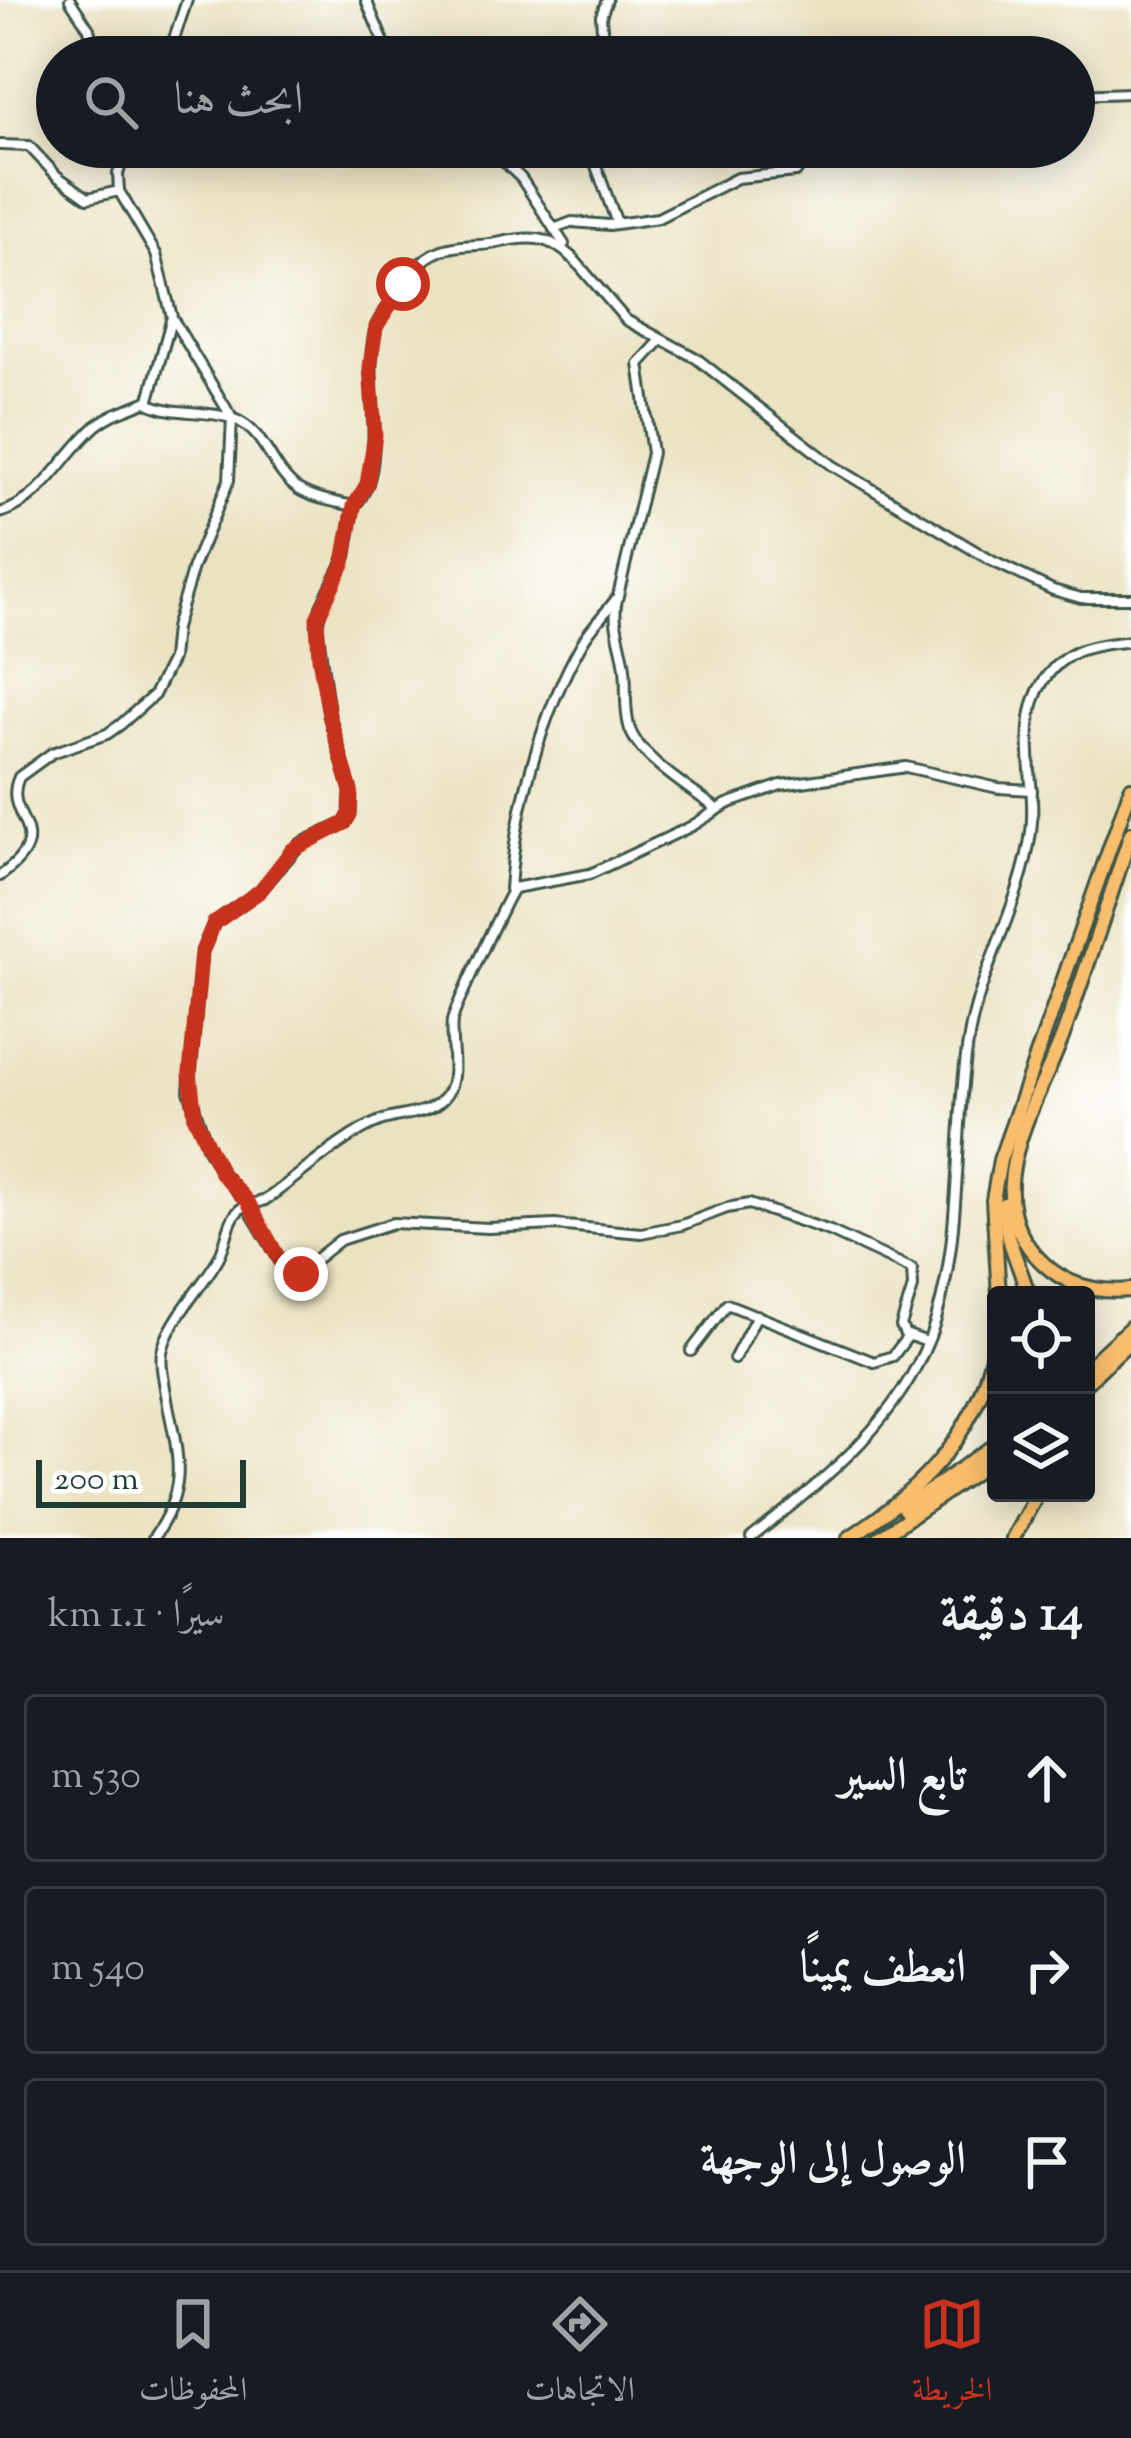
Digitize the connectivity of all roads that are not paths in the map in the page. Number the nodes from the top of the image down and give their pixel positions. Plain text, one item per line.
1 (70, 0) edge
2 (187, 0) edge
3 (366, 0) edge
4 (608, 0) edge
5 (91, 36) edge
6 (175, 36) edge
7 (381, 36) edge
8 (602, 36) edge
9 (1131, 93) edge
10 (1095, 94) edge
11 (0, 145) edge
12 (36, 154) edge
13 (50, 168) edge
14 (120, 168) edge
15 (510, 168) edge
16 (597, 168) edge
17 (797, 168) edge
18 (119, 190) junction
19 (617, 223) junction
20 (554, 230) junction
21 (573, 259) junction
22 (172, 317) junction
23 (660, 340) junction
24 (147, 400) junction
25 (232, 418) junction
26 (354, 506) junction
27 (3, 515) edge
28 (618, 598) junction
29 (1131, 598) edge
30 (1128, 642) edge
31 (1131, 788) edge
32 (1032, 790) junction
33 (717, 809) junction
34 (1131, 833) edge
35 (0, 876) edge
36 (510, 891) junction
37 (1013, 1155) junction
38 (997, 1174) junction
39 (247, 1206) junction
40 (998, 1286) edge
41 (1021, 1286) edge
42 (1022, 1286) edge
43 (1131, 1290) edge
44 (757, 1315) junction
45 (1131, 1327) edge
46 (908, 1336) junction
47 (1131, 1340) edge
48 (927, 1342) junction
49 (691, 1351) dead end
50 (734, 1359) dead end
51 (1095, 1361) edge
52 (987, 1367) edge
53 (1095, 1374) edge
54 (987, 1450) edge
55 (987, 1464) edge
56 (1029, 1502) edge
57 (153, 1538) edge
58 (752, 1538) edge
59 (854, 1538) edge
60 (879, 1538) edge
61 (1009, 1538) edge

1 - 5 street
2 - 6 street
3 - 7 street
4 - 8 street
9 - 10 street
11 - 12 street
13 - 18 street
14 - 18 street
15 - 20 street
16 - 19 street
17 - 19 street
18 - 22 street
19 - 20 street
20 - 21 street
21 - 23 street
21 - 26 street
22 - 24 street
22 - 25 street
23 - 28 street
23 - 29 street
24 - 25 street
24 - 27 street
25 - 26 street
25 - 35 street
26 - 39 street
28 - 33 street
28 - 36 street
30 - 32 street
31 - 38 highway
32 - 33 street
32 - 48 street
33 - 36 street
34 - 37 highway
36 - 39 street
37 - 42 highway
37 - 43 highway
38 - 40 highway
38 - 41 highway
39 - 46 street
39 - 57 street
44 - 46 street
44 - 49 street
44 - 50 street
45 - 51 highway
46 - 48 street
47 - 53 highway
48 - 58 street
52 - 59 highway
54 - 59 highway
55 - 60 highway
56 - 61 highway

